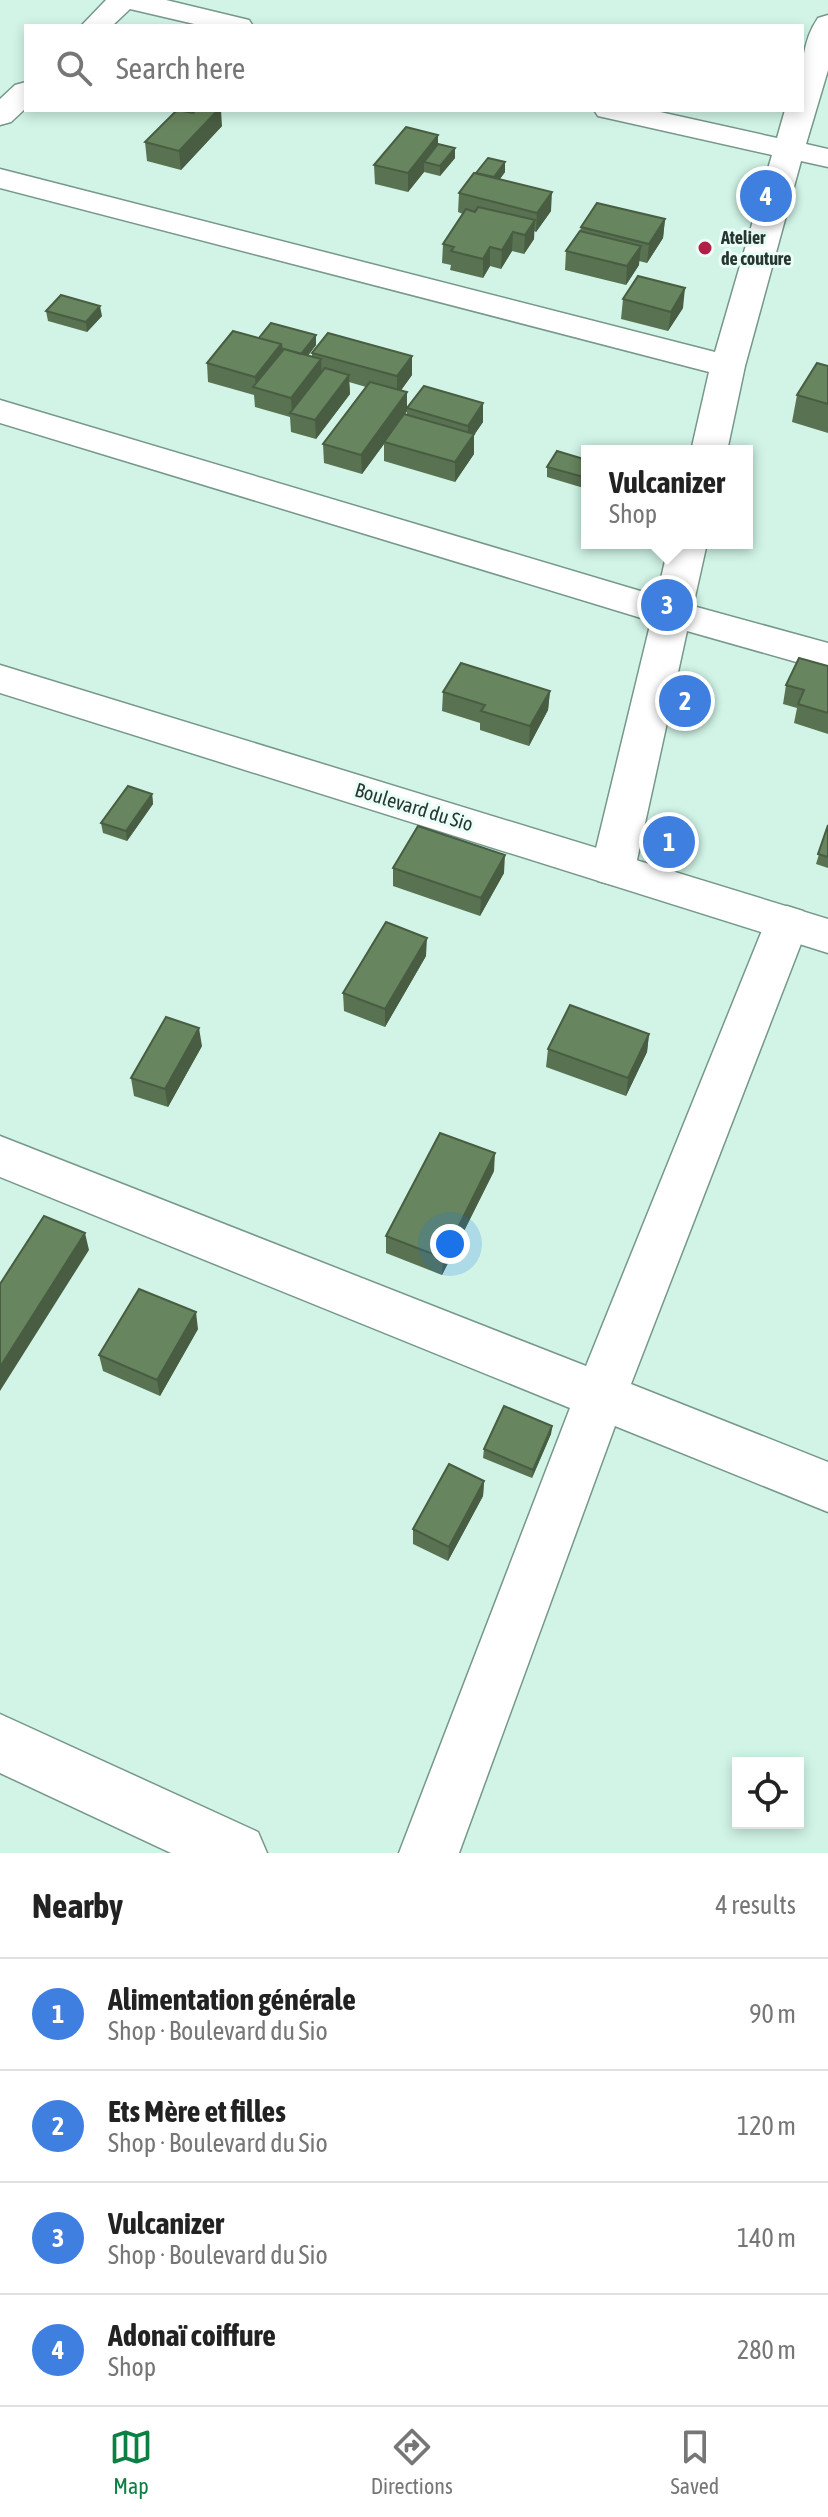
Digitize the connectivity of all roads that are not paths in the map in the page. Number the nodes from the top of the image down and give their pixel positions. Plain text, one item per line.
1 (123, 0) edge
2 (130, 0) edge
3 (97, 24) edge
4 (231, 24) edge
5 (828, 24) edge
6 (24, 93) edge
7 (804, 98) edge
8 (618, 112) edge
9 (799, 112) edge
10 (0, 116) edge
11 (787, 149) junction
12 (828, 158) edge
13 (0, 178) edge
14 (728, 366) junction
15 (0, 411) edge
16 (710, 445) edge
17 (687, 549) edge
18 (672, 614) junction
19 (828, 657) edge
20 (0, 679) edge
21 (613, 869) junction
22 (807, 930) edge
23 (0, 1156) edge
24 (600, 1397) junction
25 (828, 1487) edge
26 (0, 1743) edge
27 (237, 1853) edge
28 (429, 1853) edge

1 - 3 street
2 - 4 street
5 - 7 street
6 - 10 street
8 - 11 street
9 - 11 street
11 - 12 street
11 - 14 street
13 - 14 street
14 - 16 street
15 - 18 street
17 - 18 street
18 - 19 street
18 - 21 street
20 - 21 street, Boulevard du Sio
21 - 22 street, Boulevard du Sio
22 - 24 street
23 - 24 street
24 - 25 street
24 - 28 street
26 - 27 street

